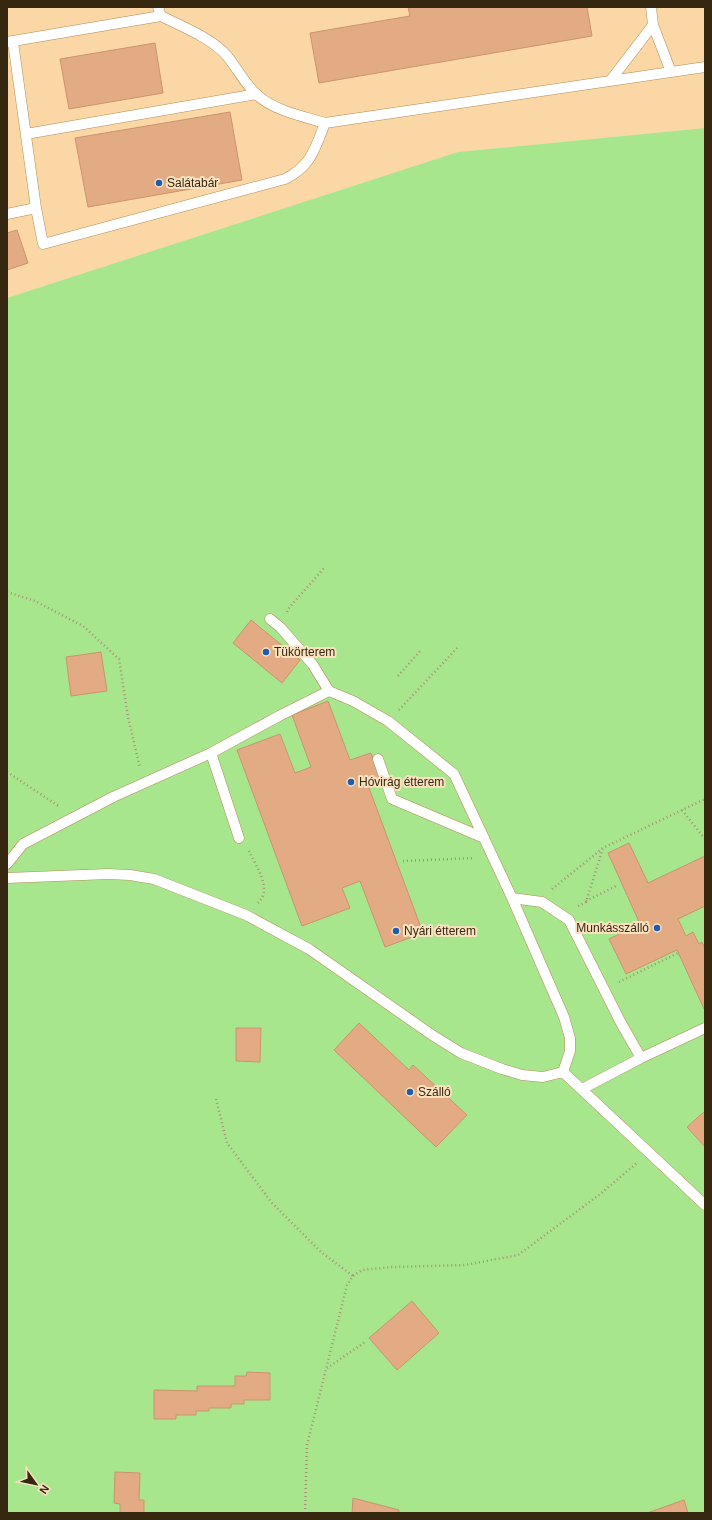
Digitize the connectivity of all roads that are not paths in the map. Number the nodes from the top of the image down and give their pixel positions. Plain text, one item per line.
1 (651, 7) edge
2 (159, 12) edge
3 (653, 25) junction
4 (10, 42) edge
5 (705, 67) edge
6 (671, 72) junction
7 (610, 81) junction
8 (257, 94) junction
9 (325, 123) junction
10 (26, 134) junction
11 (36, 208) junction
12 (7, 214) edge
13 (270, 619) dead end
14 (329, 691) junction
15 (210, 752) junction
16 (378, 759) dead end
17 (239, 838) road end
18 (484, 838) junction
19 (7, 864) edge
20 (7, 878) edge
21 (512, 898) junction
22 (705, 1028) edge
23 (641, 1058) junction
24 (563, 1072) junction
25 (582, 1090) junction
26 (705, 1206) edge

1 - 3 lane
2 - 4 lane
2 - 8 lane
3 - 6 lane
3 - 7 lane
4 - 10 lane
5 - 6 lane
6 - 7 lane
7 - 9 lane
8 - 9 lane
8 - 10 lane
9 - 11 lane
10 - 11 lane
11 - 12 lane
13 - 14 lane
14 - 15 lane
14 - 18 lane
15 - 17 lane
15 - 19 lane
16 - 18 lane
18 - 21 lane
20 - 24 lane
21 - 23 lane
21 - 24 lane
22 - 23 lane
23 - 25 lane
24 - 25 lane
25 - 26 lane

